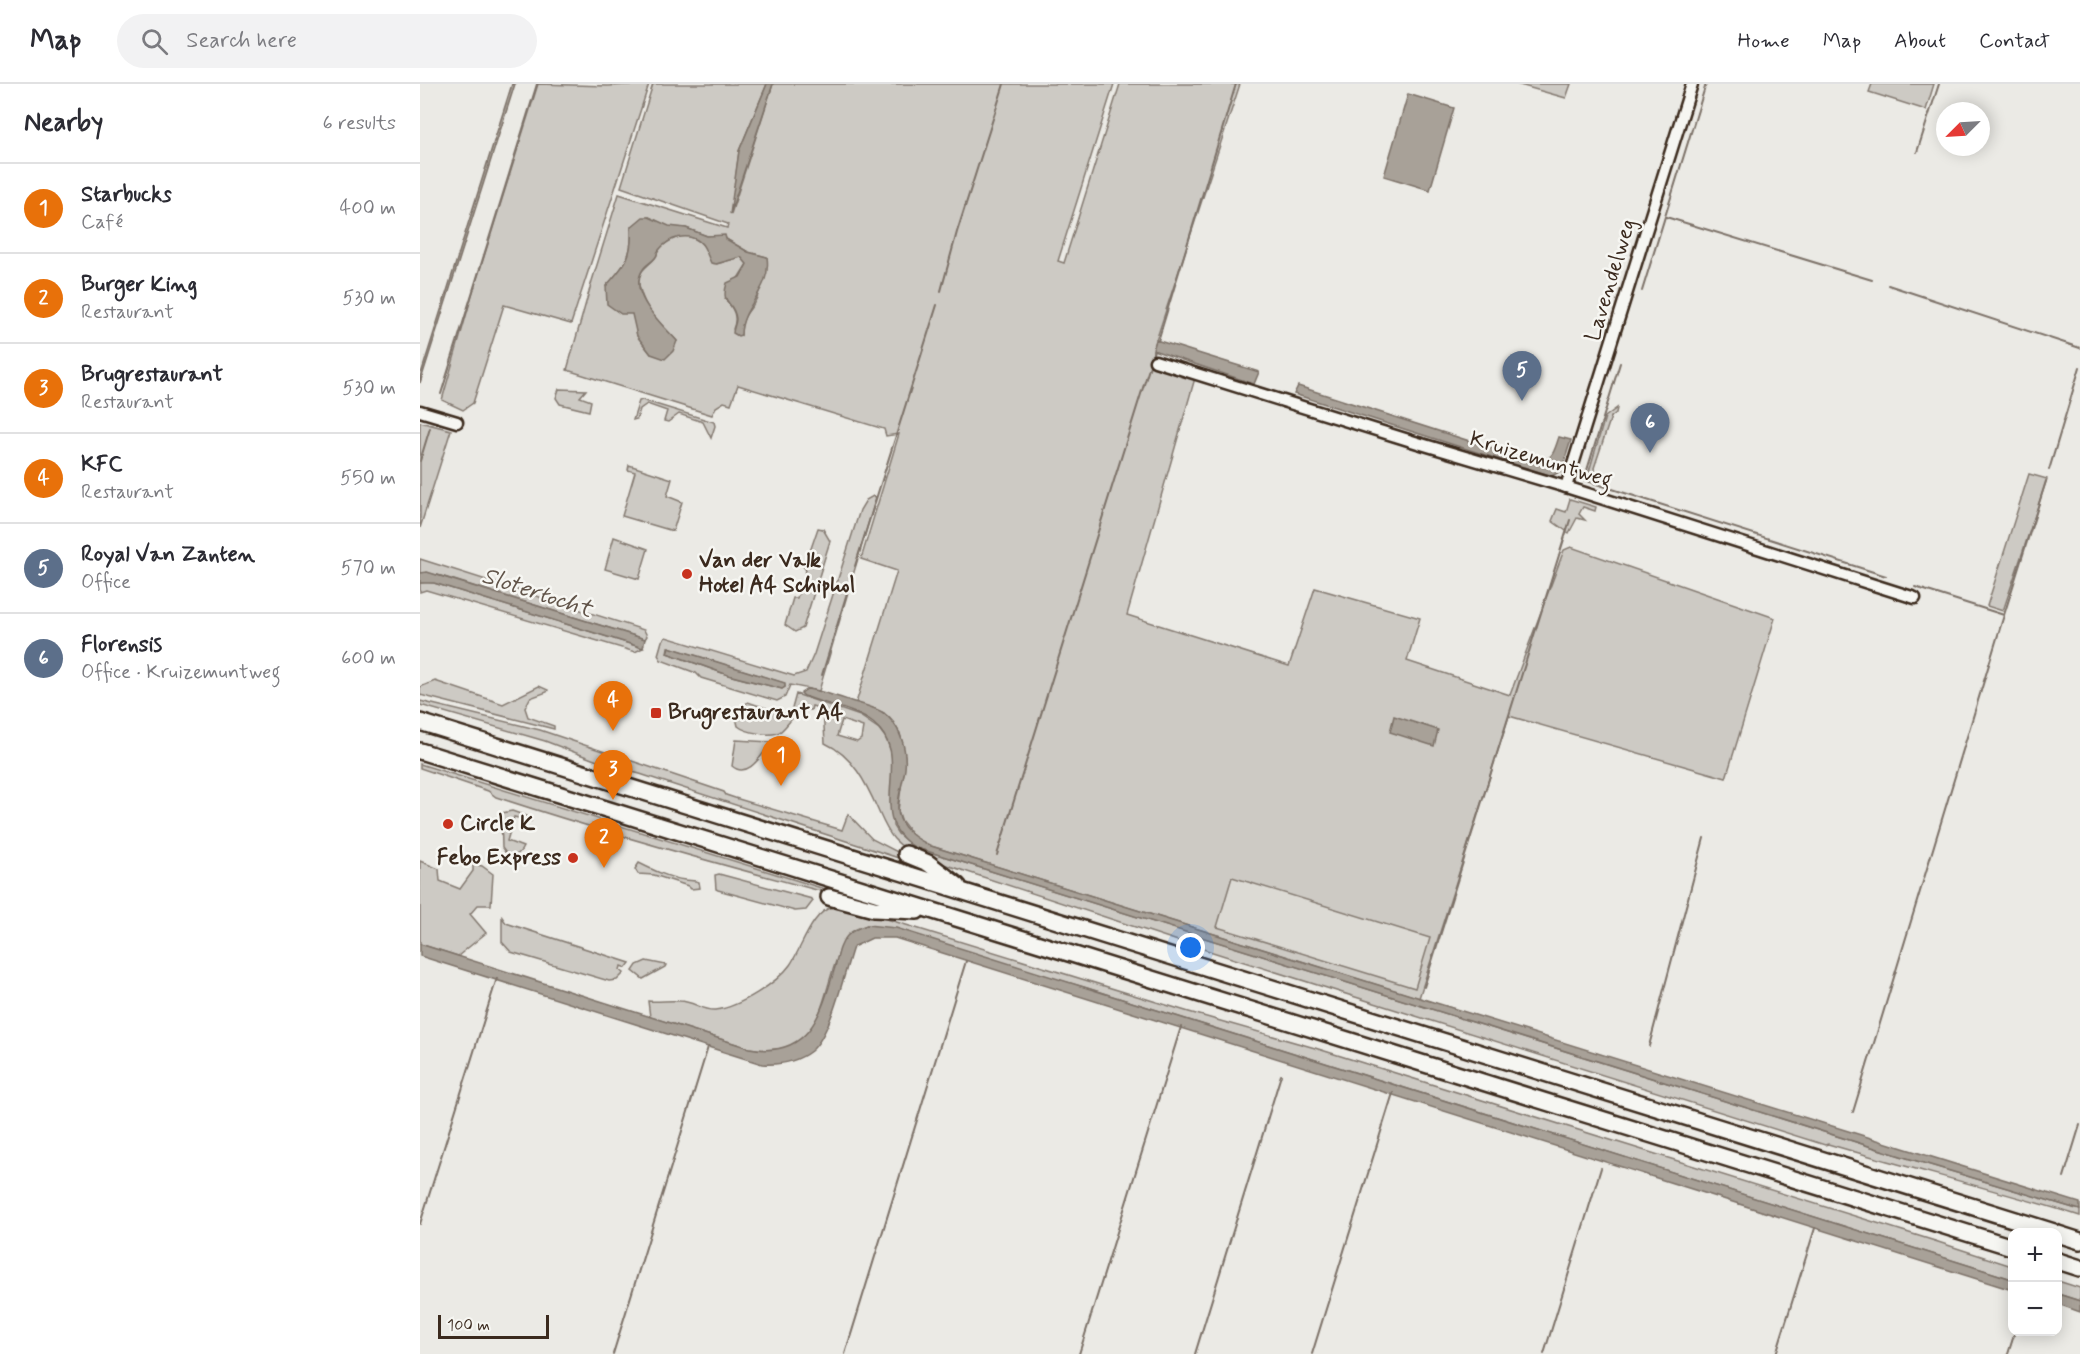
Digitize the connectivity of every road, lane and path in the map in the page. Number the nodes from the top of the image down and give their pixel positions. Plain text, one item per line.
1 (1692, 84) edge
2 (1155, 361) dead end
3 (420, 411) edge
4 (457, 422) dead end
5 (1566, 487) junction
6 (1915, 598) dead end
7 (420, 722) edge
8 (420, 751) edge
9 (906, 854) dead end
10 (967, 893) junction
11 (829, 897) dead end
12 (941, 913) junction
13 (2040, 1228) edge
14 (2062, 1235) edge
15 (2080, 1240) edge
16 (2008, 1245) edge
17 (2062, 1263) edge
18 (2080, 1269) edge

1 - 5 street, Lavendelweg
2 - 5 street, Kruizemuntweg
3 - 4 street
5 - 6 street, Kruizemuntweg
7 - 10 highway
8 - 12 highway
9 - 10 highway
10 - 13 highway
11 - 12 highway
12 - 16 highway
14 - 15 highway
17 - 18 highway

